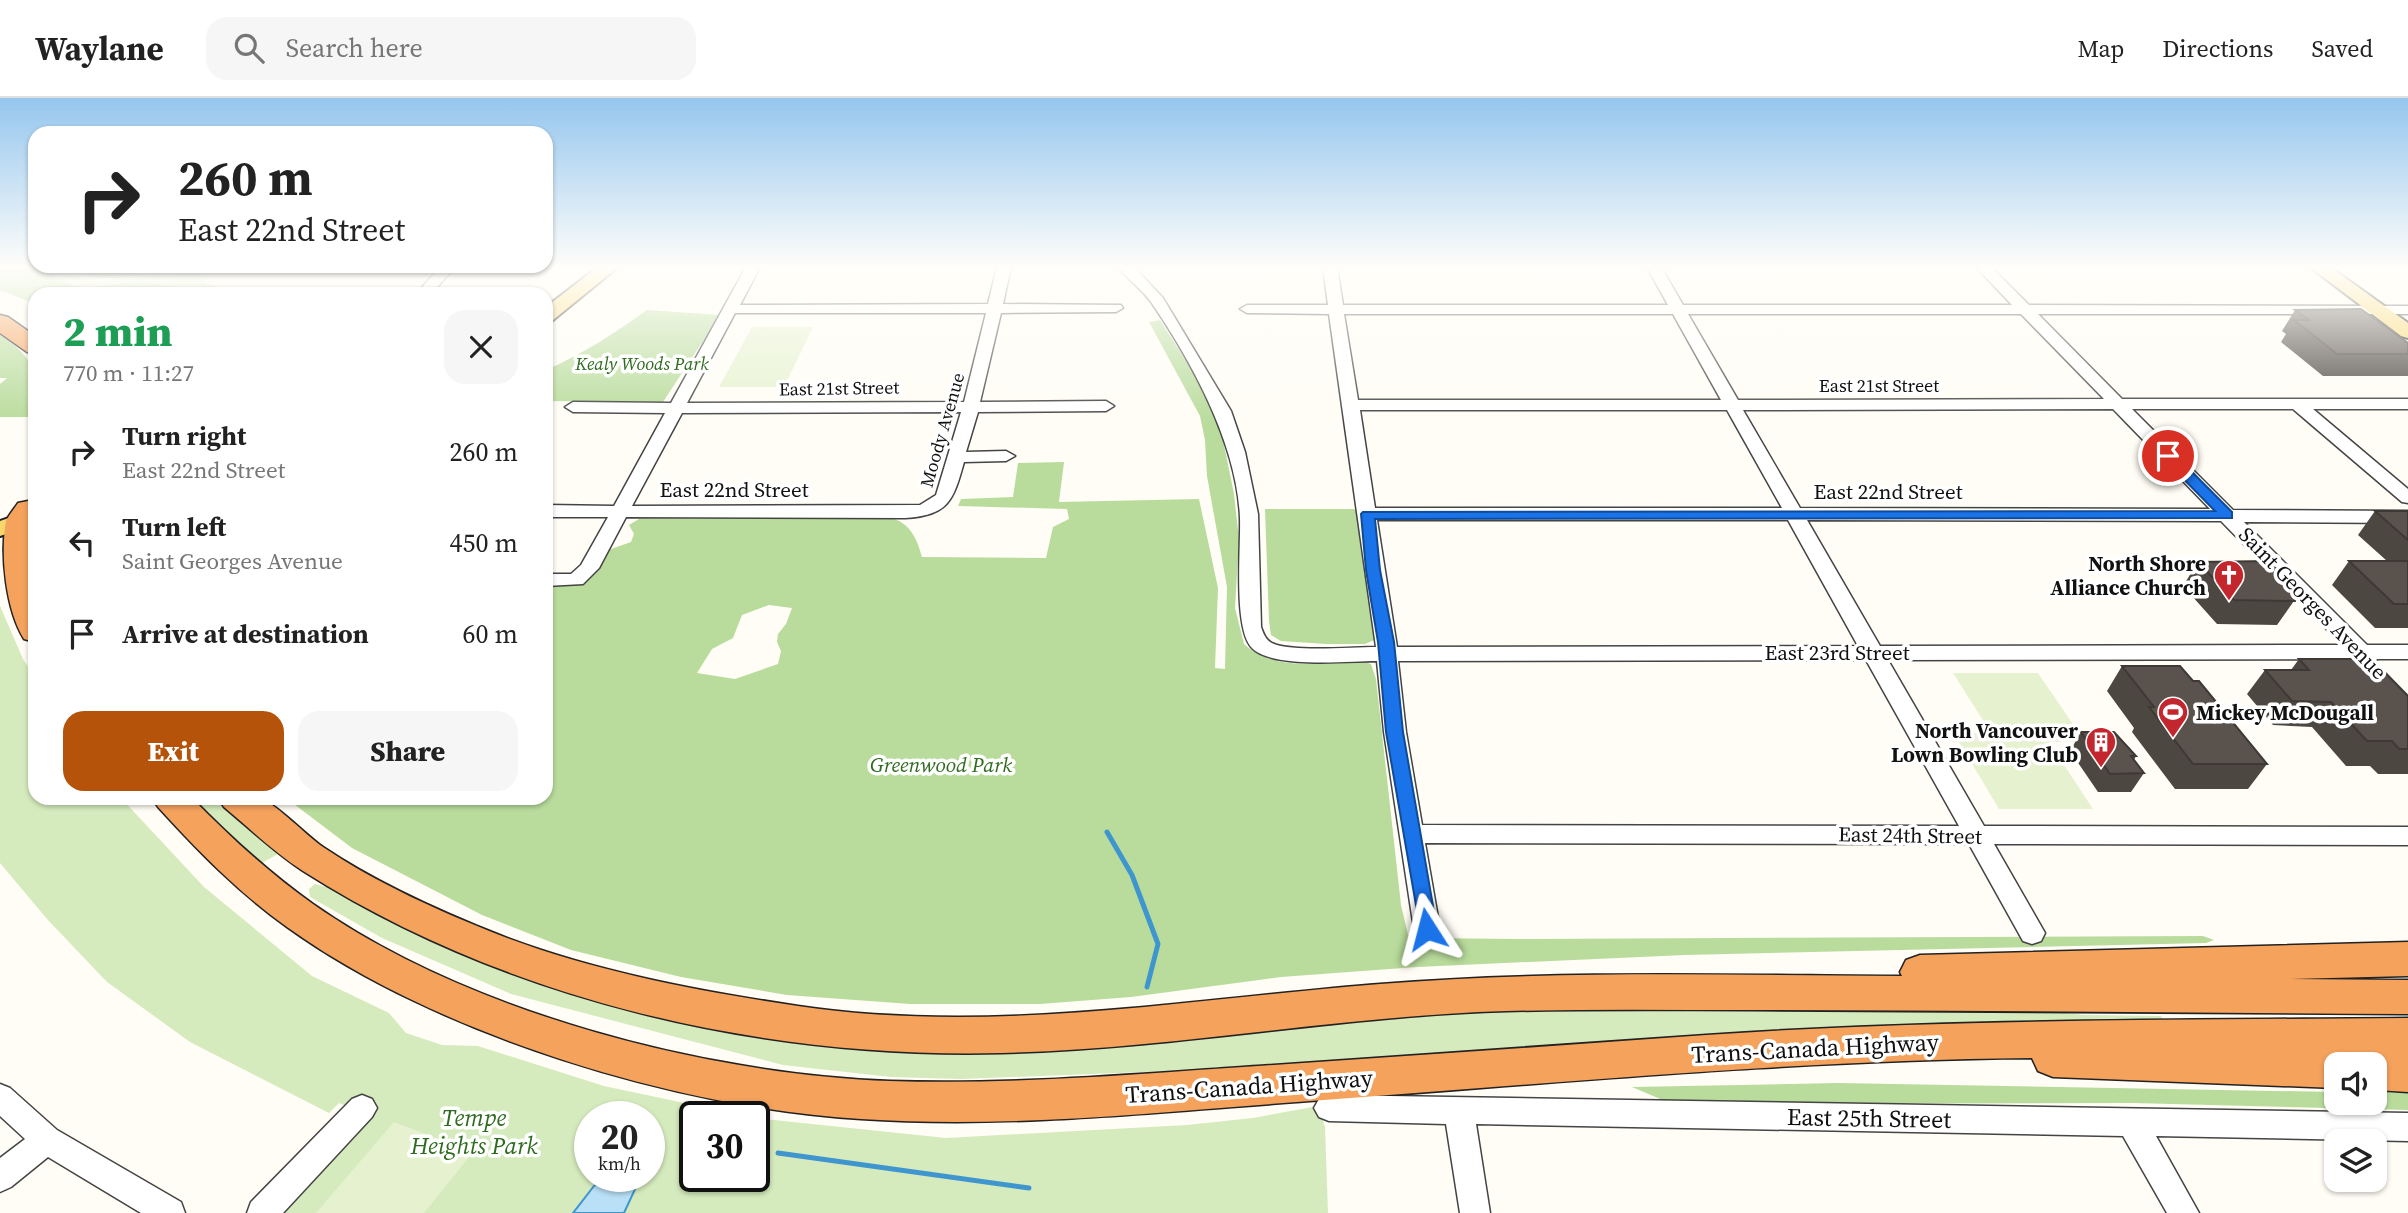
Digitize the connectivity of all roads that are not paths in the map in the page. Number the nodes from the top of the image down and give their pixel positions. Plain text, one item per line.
1 (725, 319) edge
2 (992, 319) edge
3 (1168, 319) edge
4 (1337, 319) edge
5 (1683, 319) edge
6 (2034, 319) edge
7 (2390, 319) edge
8 (0, 322) edge
9 (2408, 332) edge
10 (28, 342) edge
11 (1731, 404) junction
12 (2118, 404) junction
13 (2297, 404) junction
14 (2408, 404) edge
15 (970, 405) junction
16 (1351, 405) junction
17 (1106, 406) dead end
18 (573, 407) dead end
19 (678, 408) junction
20 (1006, 456) dead end
21 (956, 457) junction
22 (2408, 498) edge
23 (553, 511) edge
24 (622, 511) junction
25 (923, 511) joint
26 (1368, 514) junction
27 (1794, 514) junction
28 (2227, 515) junction
29 (2408, 517) edge
30 (21, 518) edge
31 (6, 553) edge
32 (553, 580) edge
33 (28, 614) edge
34 (1871, 652) junction
35 (2361, 652) junction
36 (2408, 652) edge
37 (1387, 653) junction
38 (2379, 671) edge
39 (162, 805) edge
40 (176, 805) edge
41 (244, 805) edge
42 (1412, 834) junction
43 (1975, 836) junction
44 (2408, 836) edge
45 (230, 862) junction
46 (1427, 929) dead end
47 (2032, 933) dead end
48 (2408, 959) edge
49 (1429, 997) junction
50 (2408, 997) edge
51 (2408, 1036) edge
52 (1737, 1052) junction
53 (2324, 1069) edge
54 (2387, 1072) edge
55 (2408, 1073) edge
56 (0, 1097) edge
57 (362, 1108) dead end
58 (1329, 1108) dead end
59 (1460, 1111) junction
60 (2132, 1123) junction
61 (2408, 1127) edge
62 (47, 1140) junction
63 (0, 1178) edge
64 (170, 1213) edge
65 (262, 1213) edge
66 (1475, 1213) edge
67 (2184, 1213) edge

1 - 19 street
2 - 15 street, Moody Avenue
3 - 37 street, East 23rd Street
4 - 16 street
5 - 11 street
6 - 12 street, Saint Georges Avenue
7 - 9 main road
8 - 10 highway
11 - 12 street, East 21st Street
11 - 16 street, East 21st Street
11 - 27 street
12 - 13 street, East 21st Street
12 - 28 street, Saint Georges Avenue
13 - 14 street, East 21st Street
13 - 22 street
15 - 17 street, East 21st Street
15 - 19 street, East 21st Street
15 - 21 street, Moody Avenue
16 - 26 street
18 - 19 street, East 21st Street
19 - 24 street
20 - 21 street
21 - 25 street, Moody Avenue
23 - 24 street, East 22nd Street
24 - 25 street, East 22nd Street
24 - 32 street
26 - 27 street, East 22nd Street
26 - 37 street
27 - 28 street, East 22nd Street
27 - 34 street
28 - 29 street, East 22nd Street
28 - 35 street, Saint Georges Avenue
30 - 31 highway
31 - 33 highway
34 - 35 street, East 23rd Street
34 - 37 street, East 23rd Street
34 - 43 street
35 - 36 street, East 23rd Street
35 - 38 street, Saint Georges Avenue
37 - 42 street
39 - 45 highway
40 - 45 highway, Trans-Canada Highway
41 - 49 highway
42 - 43 street, East 24th Street
42 - 46 street
43 - 44 street, East 24th Street
43 - 47 street
45 - 52 highway, Trans-Canada Highway
48 - 49 highway
49 - 50 highway
51 - 52 highway, Trans-Canada Highway
52 - 53 highway
54 - 55 highway
56 - 62 street
57 - 65 street
58 - 59 street, East 25th Street
59 - 60 street, East 25th Street
59 - 66 street
60 - 61 street, East 25th Street
60 - 67 street
62 - 63 street
62 - 64 street

